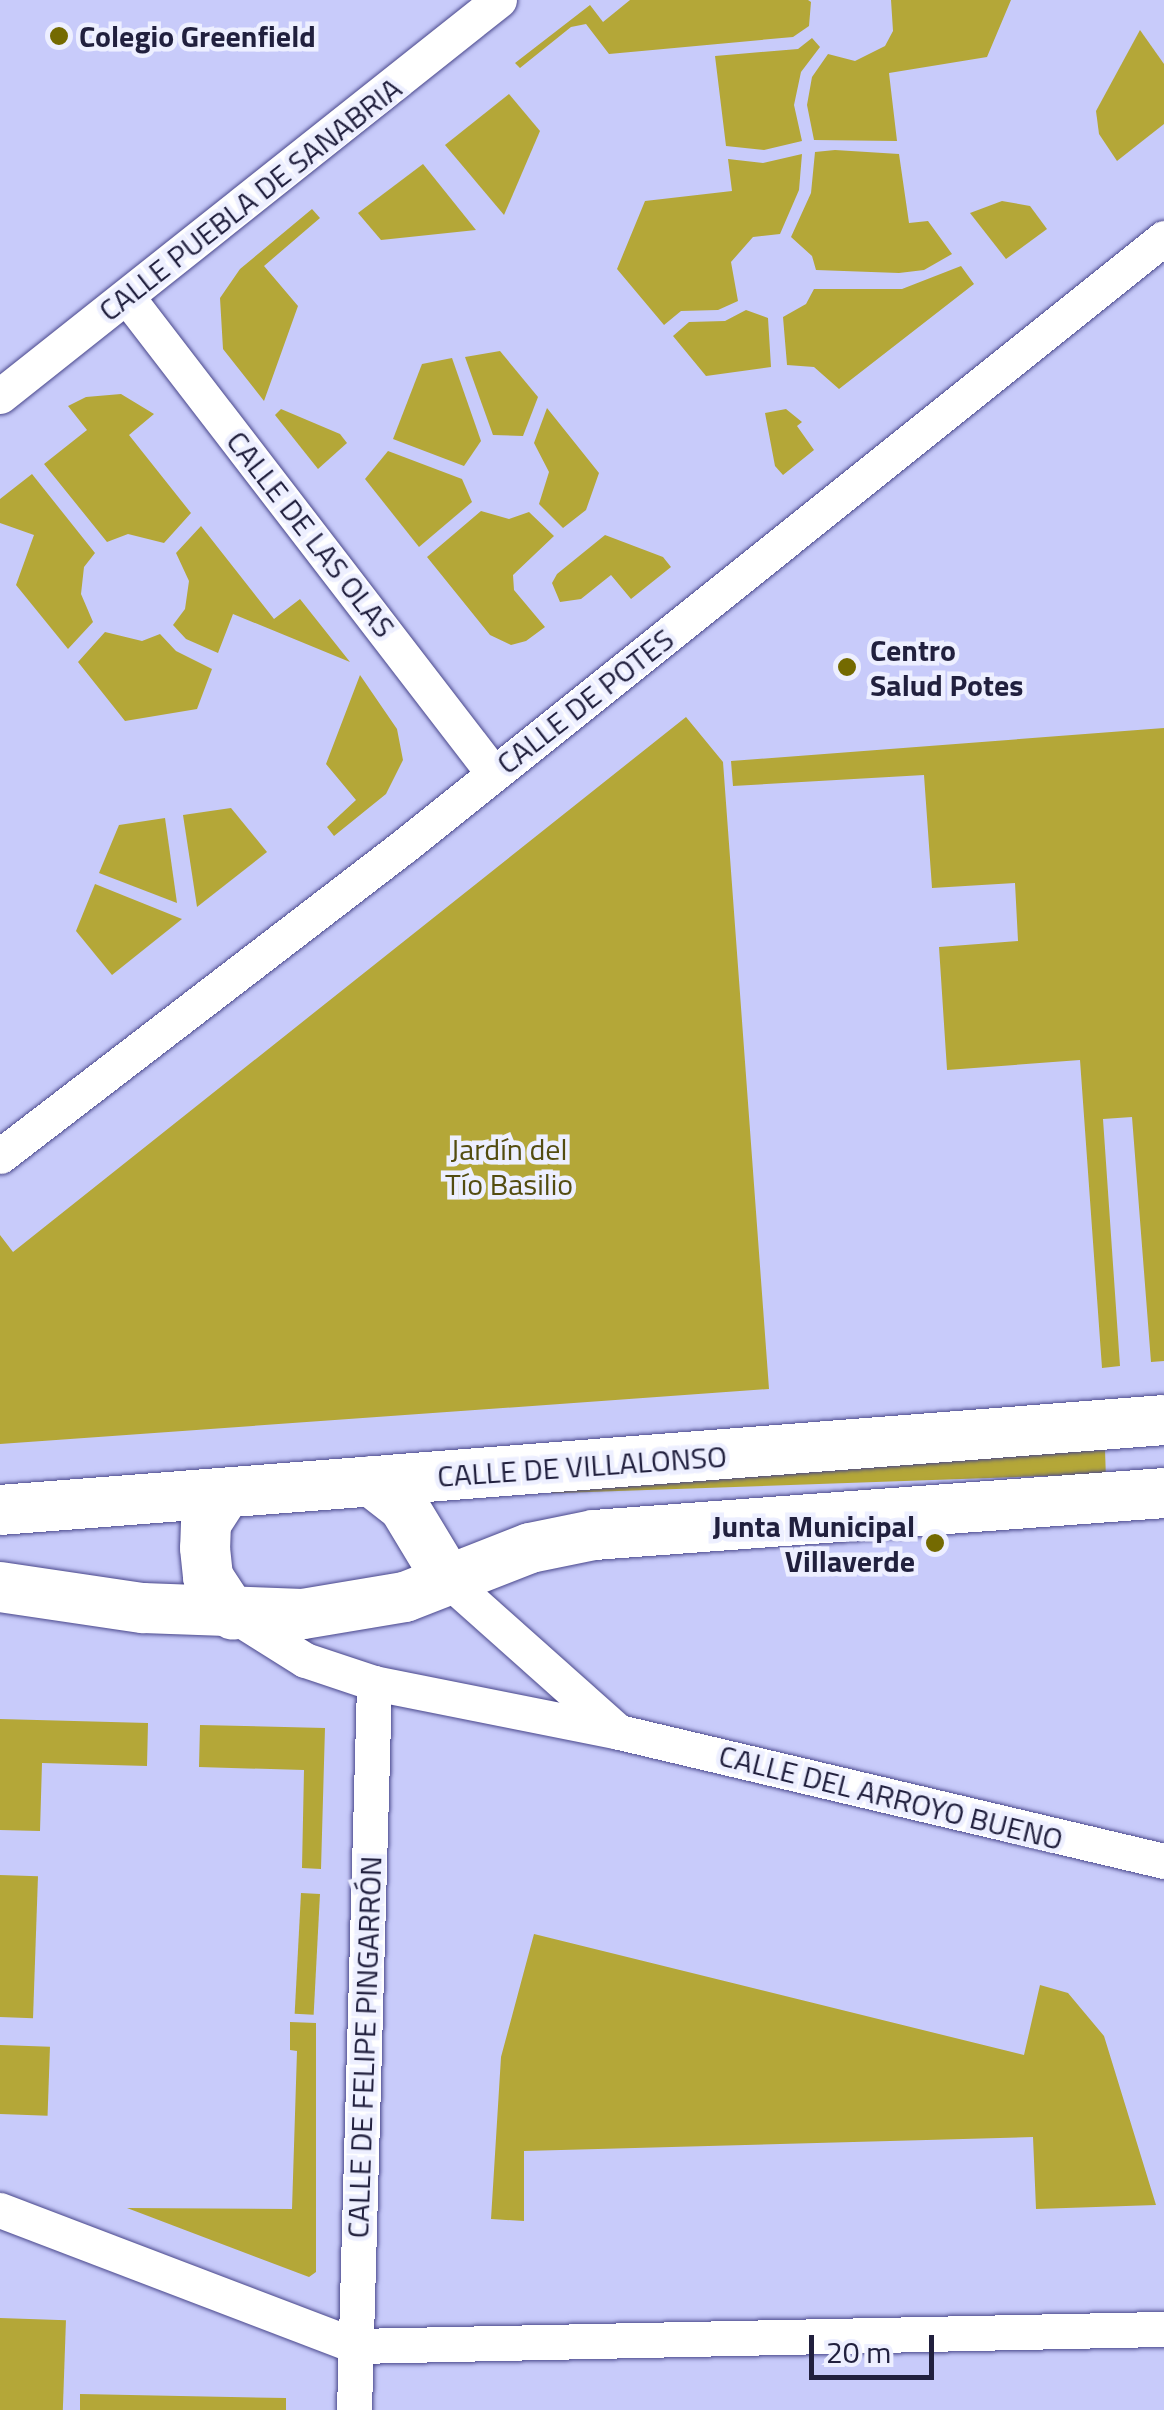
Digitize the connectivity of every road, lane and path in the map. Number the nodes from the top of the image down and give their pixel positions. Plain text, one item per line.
1 (499, 0) edge
2 (1164, 238) edge
3 (126, 297) junction
4 (0, 396) edge
5 (493, 773) junction
6 (0, 1156) edge
7 (1164, 1420) edge
8 (371, 1481) junction
9 (1164, 1493) edge
10 (224, 1494) junction
11 (0, 1510) edge
12 (448, 1580) junction
13 (0, 1587) edge
14 (232, 1615) junction
15 (374, 1683) junction
16 (618, 1732) junction
17 (1164, 1861) edge
18 (0, 2210) edge
19 (1164, 2328) edge
20 (356, 2346) junction
21 (354, 2410) edge

1 - 3 street, CALLE PUEBLA DE SANABRIA
2 - 5 street, CALLE DE POTES
3 - 4 street, CALLE PUEBLA DE SANABRIA
3 - 5 street, CALLE DE LAS OLAS
5 - 6 street, CALLE DE POTES
7 - 8 main road, CALLE DE VILLALONSO
8 - 10 main road, CALLE DE VILLALONSO
8 - 12 main road
9 - 12 main road
10 - 11 main road, CALLE DE VILLALONSO
10 - 14 main road
12 - 14 main road
12 - 16 street, CALLE DEL ARROYO BUENO
13 - 14 main road
14 - 15 street, CALLE DEL ARROYO BUENO
15 - 16 street, CALLE DEL ARROYO BUENO
15 - 20 street, CALLE DE FELIPE PINGARRÓN
16 - 17 street, CALLE DEL ARROYO BUENO
18 - 20 street
19 - 20 street
20 - 21 street, CALLE DE FELIPE PINGARRÓN

